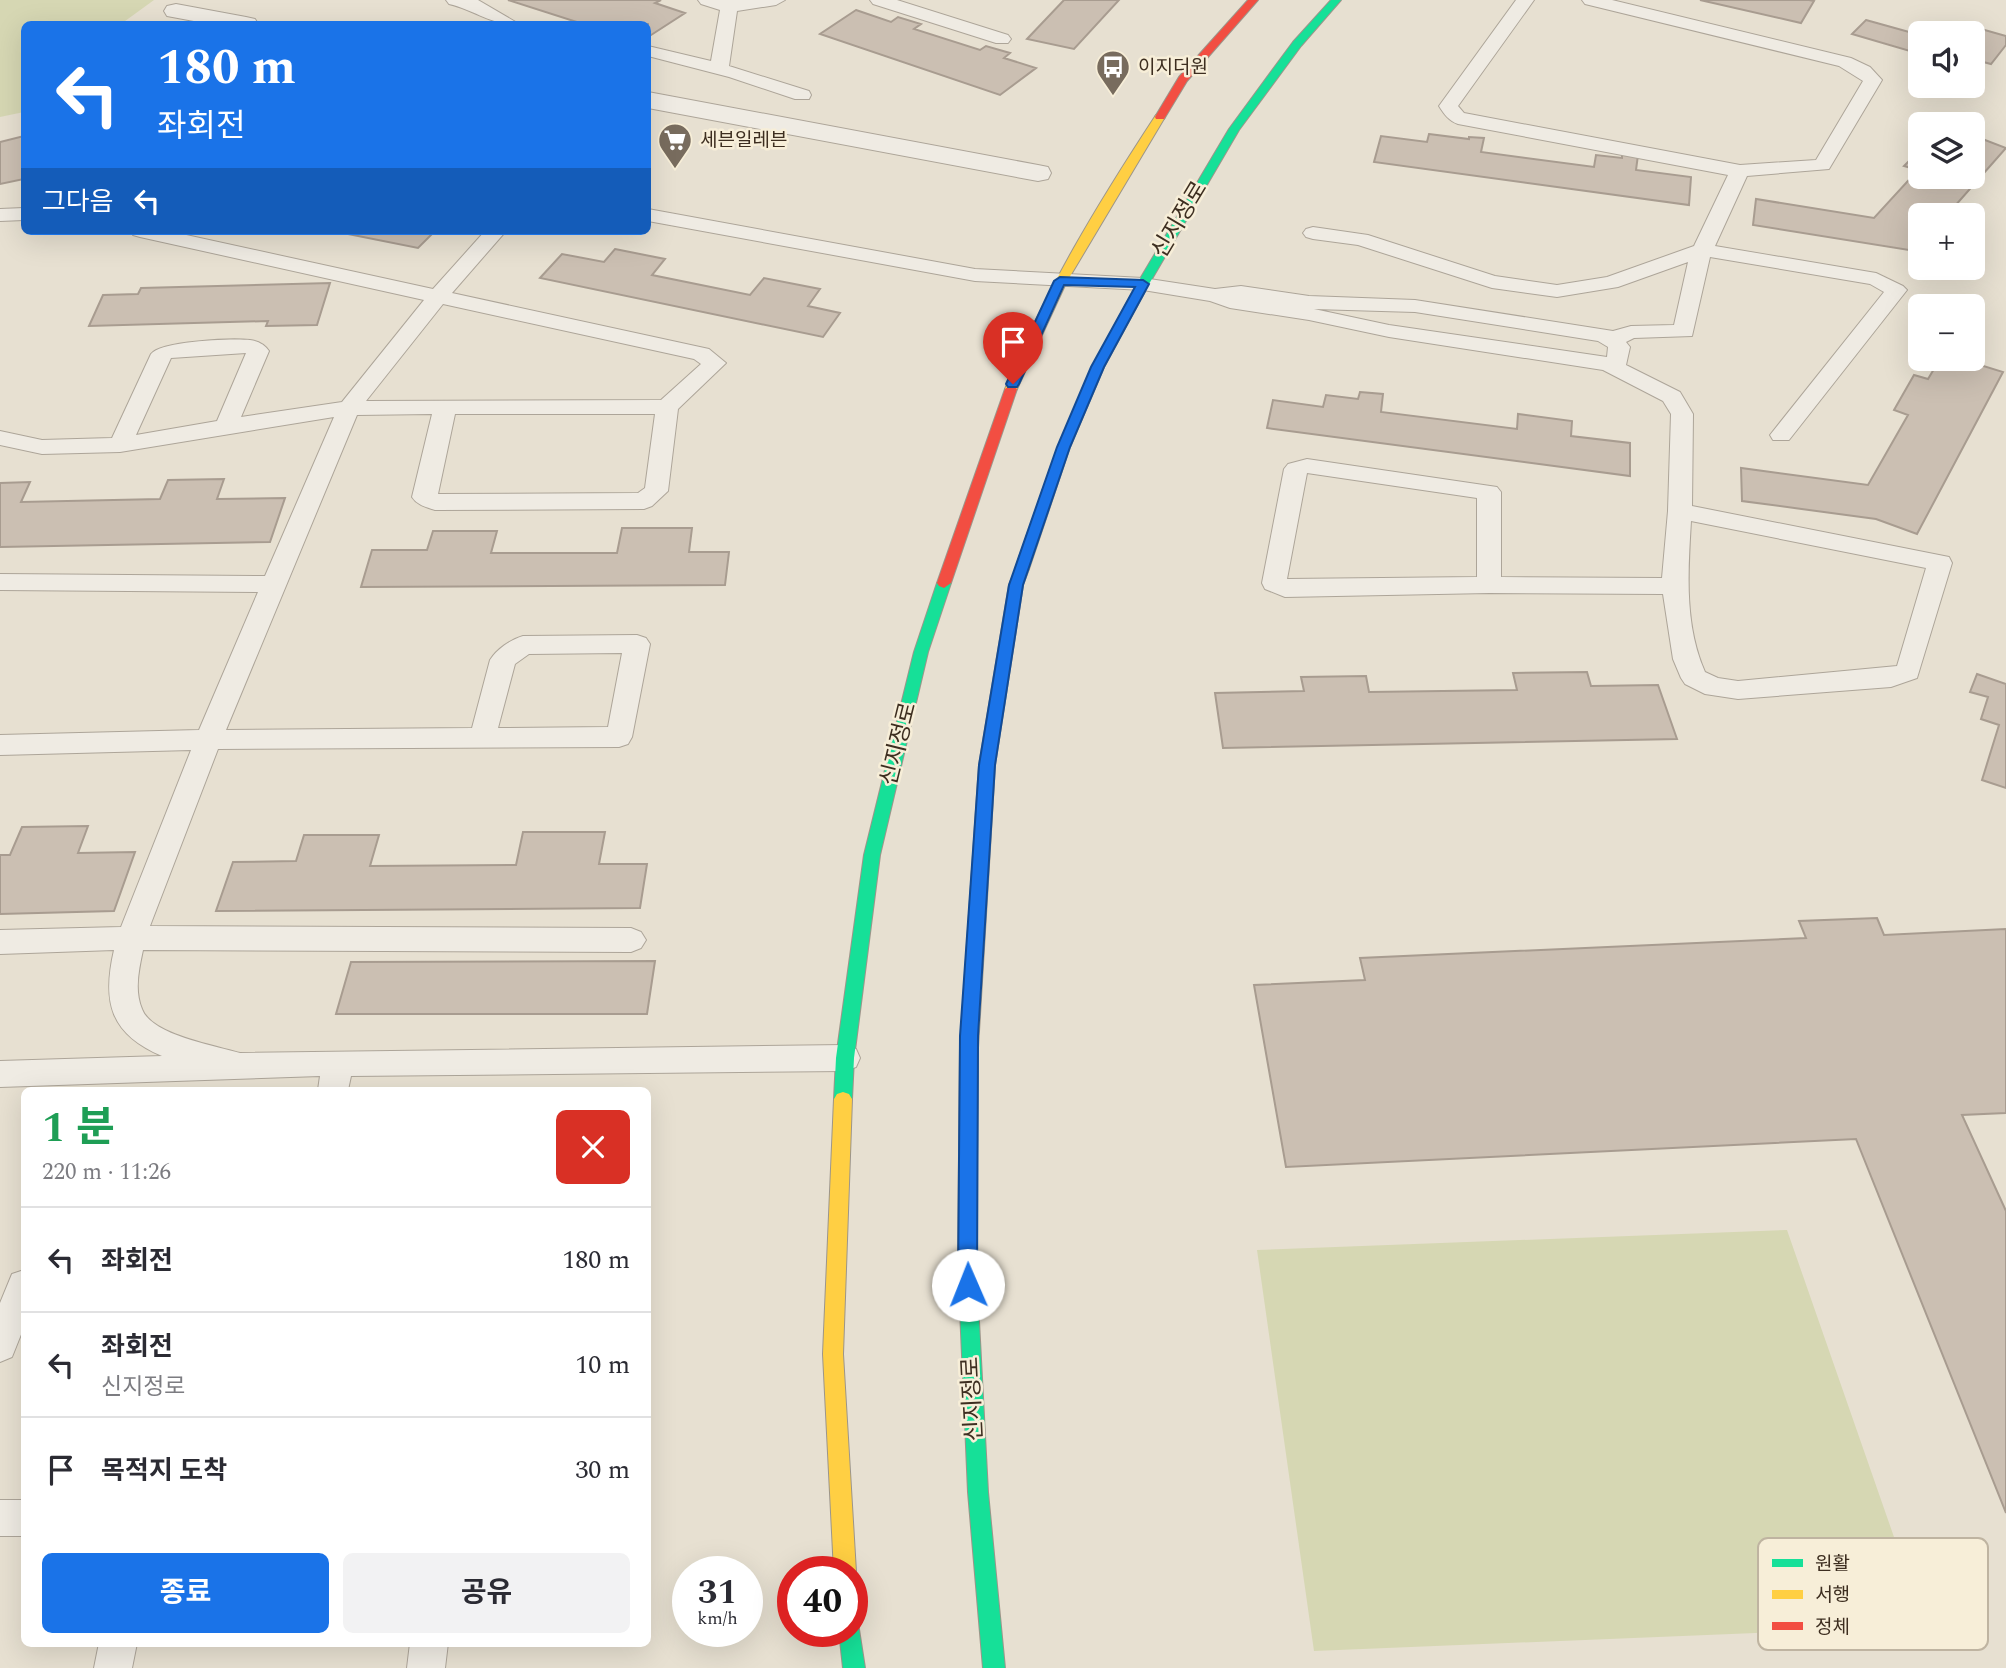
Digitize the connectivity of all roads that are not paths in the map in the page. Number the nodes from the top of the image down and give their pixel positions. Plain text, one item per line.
1 (455, 0) edge
2 (706, 0) edge
3 (776, 0) edge
4 (879, 0) edge
5 (1253, 0) edge
6 (1336, 0) edge
7 (1525, 0) edge
8 (1591, 0) edge
9 (729, 7) junction
10 (176, 11) dead end
11 (230, 21) edge
12 (504, 21) edge
13 (1002, 40) dead end
14 (651, 52) edge
15 (719, 69) junction
16 (802, 95) dead end
17 (651, 101) edge
18 (1740, 171) junction
19 (1038, 173) dead end
20 (21, 214) edge
21 (0, 215) edge
22 (651, 216) edge
23 (1313, 233) dead end
24 (158, 235) edge
25 (492, 235) edge
26 (1703, 250) junction
27 (1060, 281) junction
28 (1143, 284) junction
29 (1215, 295) junction
30 (436, 298) junction
31 (1613, 339) junction
32 (1610, 365) junction
33 (445, 407) junction
34 (667, 407) junction
35 (349, 408) junction
36 (226, 426) junction
37 (1781, 435) dead end
38 (0, 438) edge
39 (120, 445) junction
40 (1681, 511) junction
41 (0, 582) edge
42 (274, 584) junction
43 (1489, 585) junction
44 (1674, 586) junction
45 (482, 739) junction
46 (208, 740) junction
47 (0, 745) edge
48 (131, 938) junction
49 (631, 940) dead end
50 (0, 942) edge
51 (845, 1058) junction
52 (243, 1067) junction
53 (0, 1074) edge
54 (335, 1077) edge
55 (21, 1293) edge
56 (0, 1346) edge
57 (0, 1518) edge
58 (21, 1518) edge
59 (844, 1556) edge
60 (117, 1647) edge
61 (429, 1647) edge
62 (852, 1647) edge
63 (113, 1668) edge
64 (426, 1668) edge
65 (854, 1668) edge
66 (994, 1668) edge

1 - 12 lane
2 - 9 lane
3 - 9 lane
4 - 13 lane
5 - 27 street, 신지정로
6 - 28 street, 신지정로
7 - 18 lane
8 - 18 lane
9 - 15 lane
10 - 11 street
14 - 15 lane
15 - 16 lane
17 - 19 street
18 - 26 lane
20 - 21 lane
22 - 27 lane
23 - 26 lane
24 - 30 lane
25 - 30 lane
26 - 31 lane
26 - 37 lane
27 - 28 lane
27 - 51 street, 신지정로
28 - 29 lane
28 - 66 street, 신지정로
29 - 31 lane
29 - 32 lane
30 - 34 lane
30 - 35 lane
31 - 32 lane
32 - 40 lane
33 - 34 lane
33 - 34 lane
33 - 35 lane
35 - 36 lane
35 - 42 lane
36 - 39 lane
36 - 39 lane
38 - 39 lane
40 - 44 lane
40 - 44 lane
41 - 42 lane
42 - 46 lane
43 - 43 lane
43 - 44 lane
45 - 45 lane
45 - 46 lane
46 - 47 lane
46 - 48 lane
48 - 49 lane
48 - 50 lane
48 - 52 lane
51 - 54 lane
51 - 59 street, 신지정로
52 - 53 lane
52 - 54 lane
55 - 56 lane
57 - 58 lane
60 - 63 lane
61 - 64 lane
62 - 65 street

